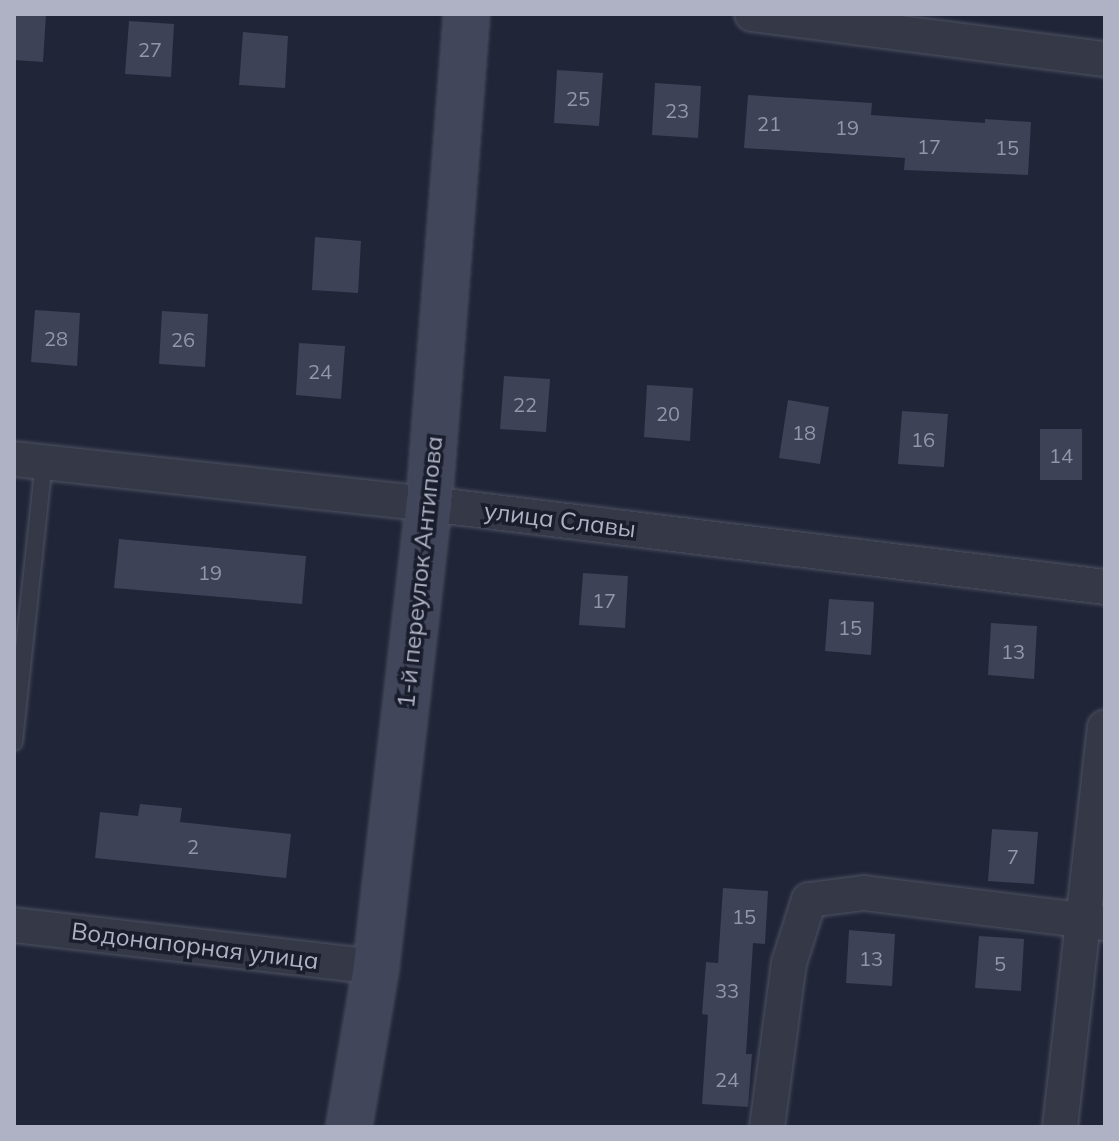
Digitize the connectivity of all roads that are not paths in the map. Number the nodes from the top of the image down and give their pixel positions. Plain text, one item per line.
1 (467, 14) edge
2 (752, 14) edge
3 (1105, 59) edge
4 (29, 460) edge
5 (429, 504) junction
6 (1105, 587) edge
7 (1105, 728) edge
8 (14, 742) edge
9 (1094, 921) edge
10 (14, 925) edge
11 (376, 967) junction
12 (349, 1127) edge
13 (767, 1127) edge
14 (1060, 1127) edge

1 - 5 main road, 1-й переулок Антипова
2 - 3 street
4 - 5 street, улица Славы
4 - 8 lane
5 - 6 street, улица Славы
5 - 11 main road, 1-й переулок Антипова
7 - 9 street
9 - 13 street
9 - 14 street
10 - 11 street, Водонапорная улица
11 - 12 main road, 1-й переулок Антипова

